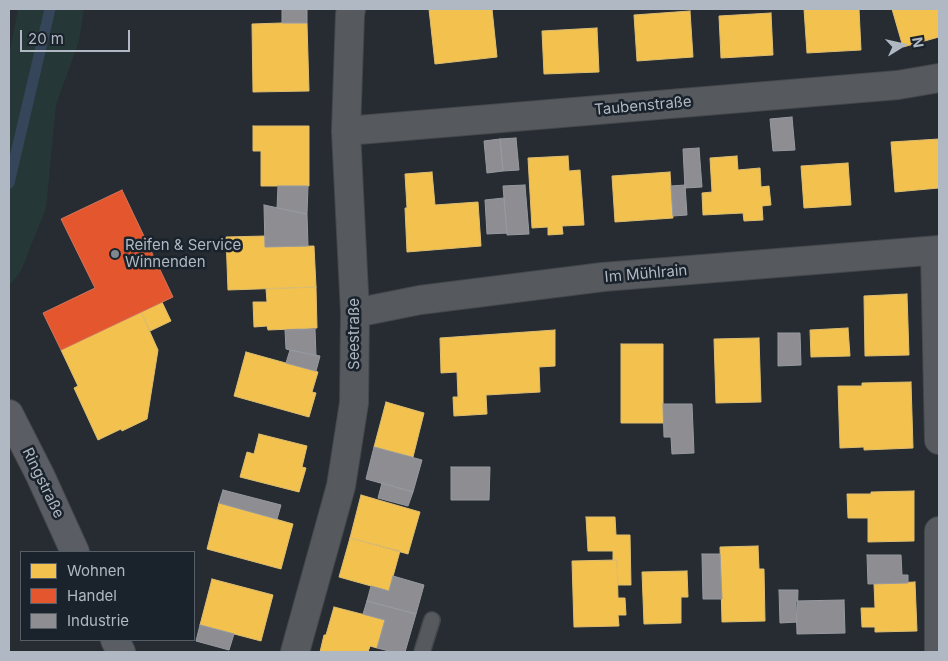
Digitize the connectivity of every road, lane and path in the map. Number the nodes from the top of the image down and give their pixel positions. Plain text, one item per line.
1 (351, 9) edge
2 (939, 78) edge
3 (346, 131) junction
4 (937, 250) edge
5 (355, 313) junction
6 (9, 414) edge
7 (939, 440) edge
8 (939, 531) edge
9 (75, 551) edge
10 (432, 620) dead end
11 (295, 652) edge
12 (422, 652) edge
13 (939, 652) edge

1 - 3 street, Seestraße
2 - 3 street, Taubenstraße
3 - 5 street, Seestraße
4 - 5 street, Im Mühlrain
4 - 7 street
5 - 11 street, Seestraße
6 - 9 street, Ringstraße
8 - 13 street
10 - 12 lane

